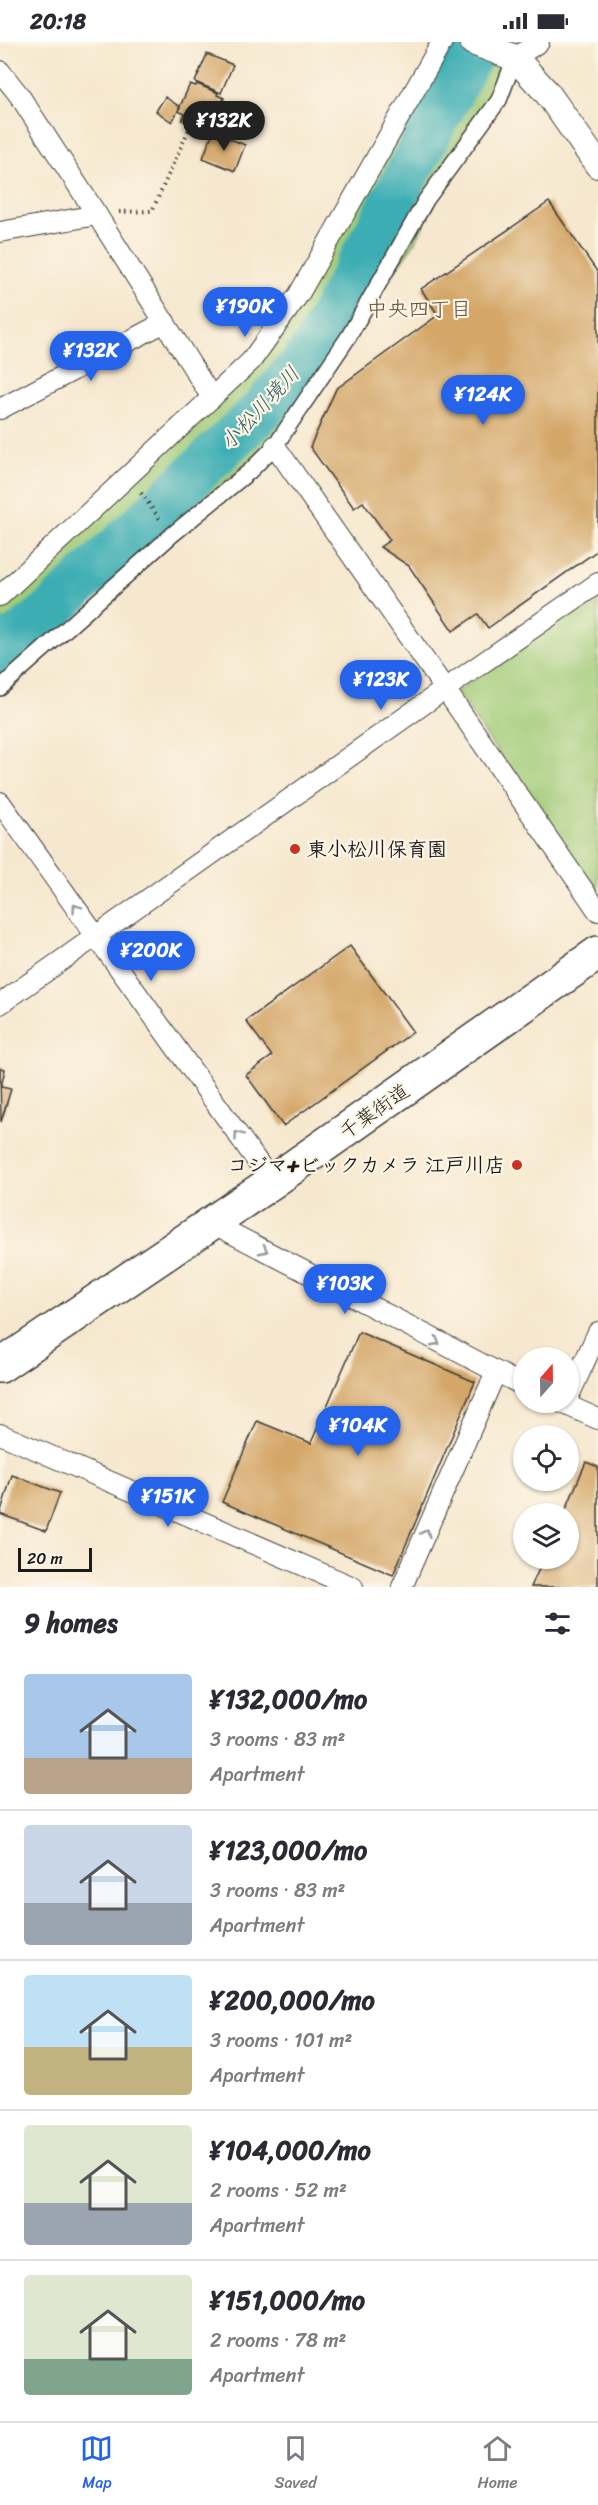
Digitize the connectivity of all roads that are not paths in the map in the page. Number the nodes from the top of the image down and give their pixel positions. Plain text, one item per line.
1 (442, 42) edge
2 (473, 42) edge
3 (539, 42) edge
4 (506, 55) junction
5 (0, 71) edge
6 (598, 165) edge
7 (97, 215) junction
8 (0, 232) edge
9 (165, 322) junction
10 (212, 398) junction
11 (0, 409) edge
12 (275, 446) junction
13 (598, 583) edge
14 (0, 596) edge
15 (0, 688) edge
16 (445, 690) junction
17 (0, 802) edge
18 (598, 911) edge
19 (95, 936) junction
20 (598, 953) edge
21 (0, 1005) edge
22 (272, 1182) junction
23 (212, 1223) junction
24 (58, 1328) junction
25 (598, 1332) edge
26 (0, 1366) edge
27 (579, 1372) edge
28 (495, 1374) junction
29 (0, 1380) edge
30 (513, 1381) edge
31 (579, 1409) edge
32 (598, 1419) edge
33 (0, 1434) edge
34 (353, 1587) edge
35 (402, 1587) edge

1 - 10 street
2 - 4 street
3 - 4 street
4 - 6 street
4 - 12 street
5 - 7 street
7 - 8 street
7 - 9 street
9 - 10 street
9 - 11 street
10 - 14 street
12 - 15 street
12 - 16 street
13 - 16 street
16 - 18 street
16 - 19 street
19 -> 17 street
19 - 21 street
22 -> 19 street
20 - 22 highway, 千葉街道
22 - 23 highway, 千葉街道
23 - 24 highway, 千葉街道
23 -> 28 street
24 - 26 highway, 千葉街道
24 - 29 highway
25 - 27 street
28 - 30 street
35 -> 28 street
31 - 32 street
33 - 34 street

